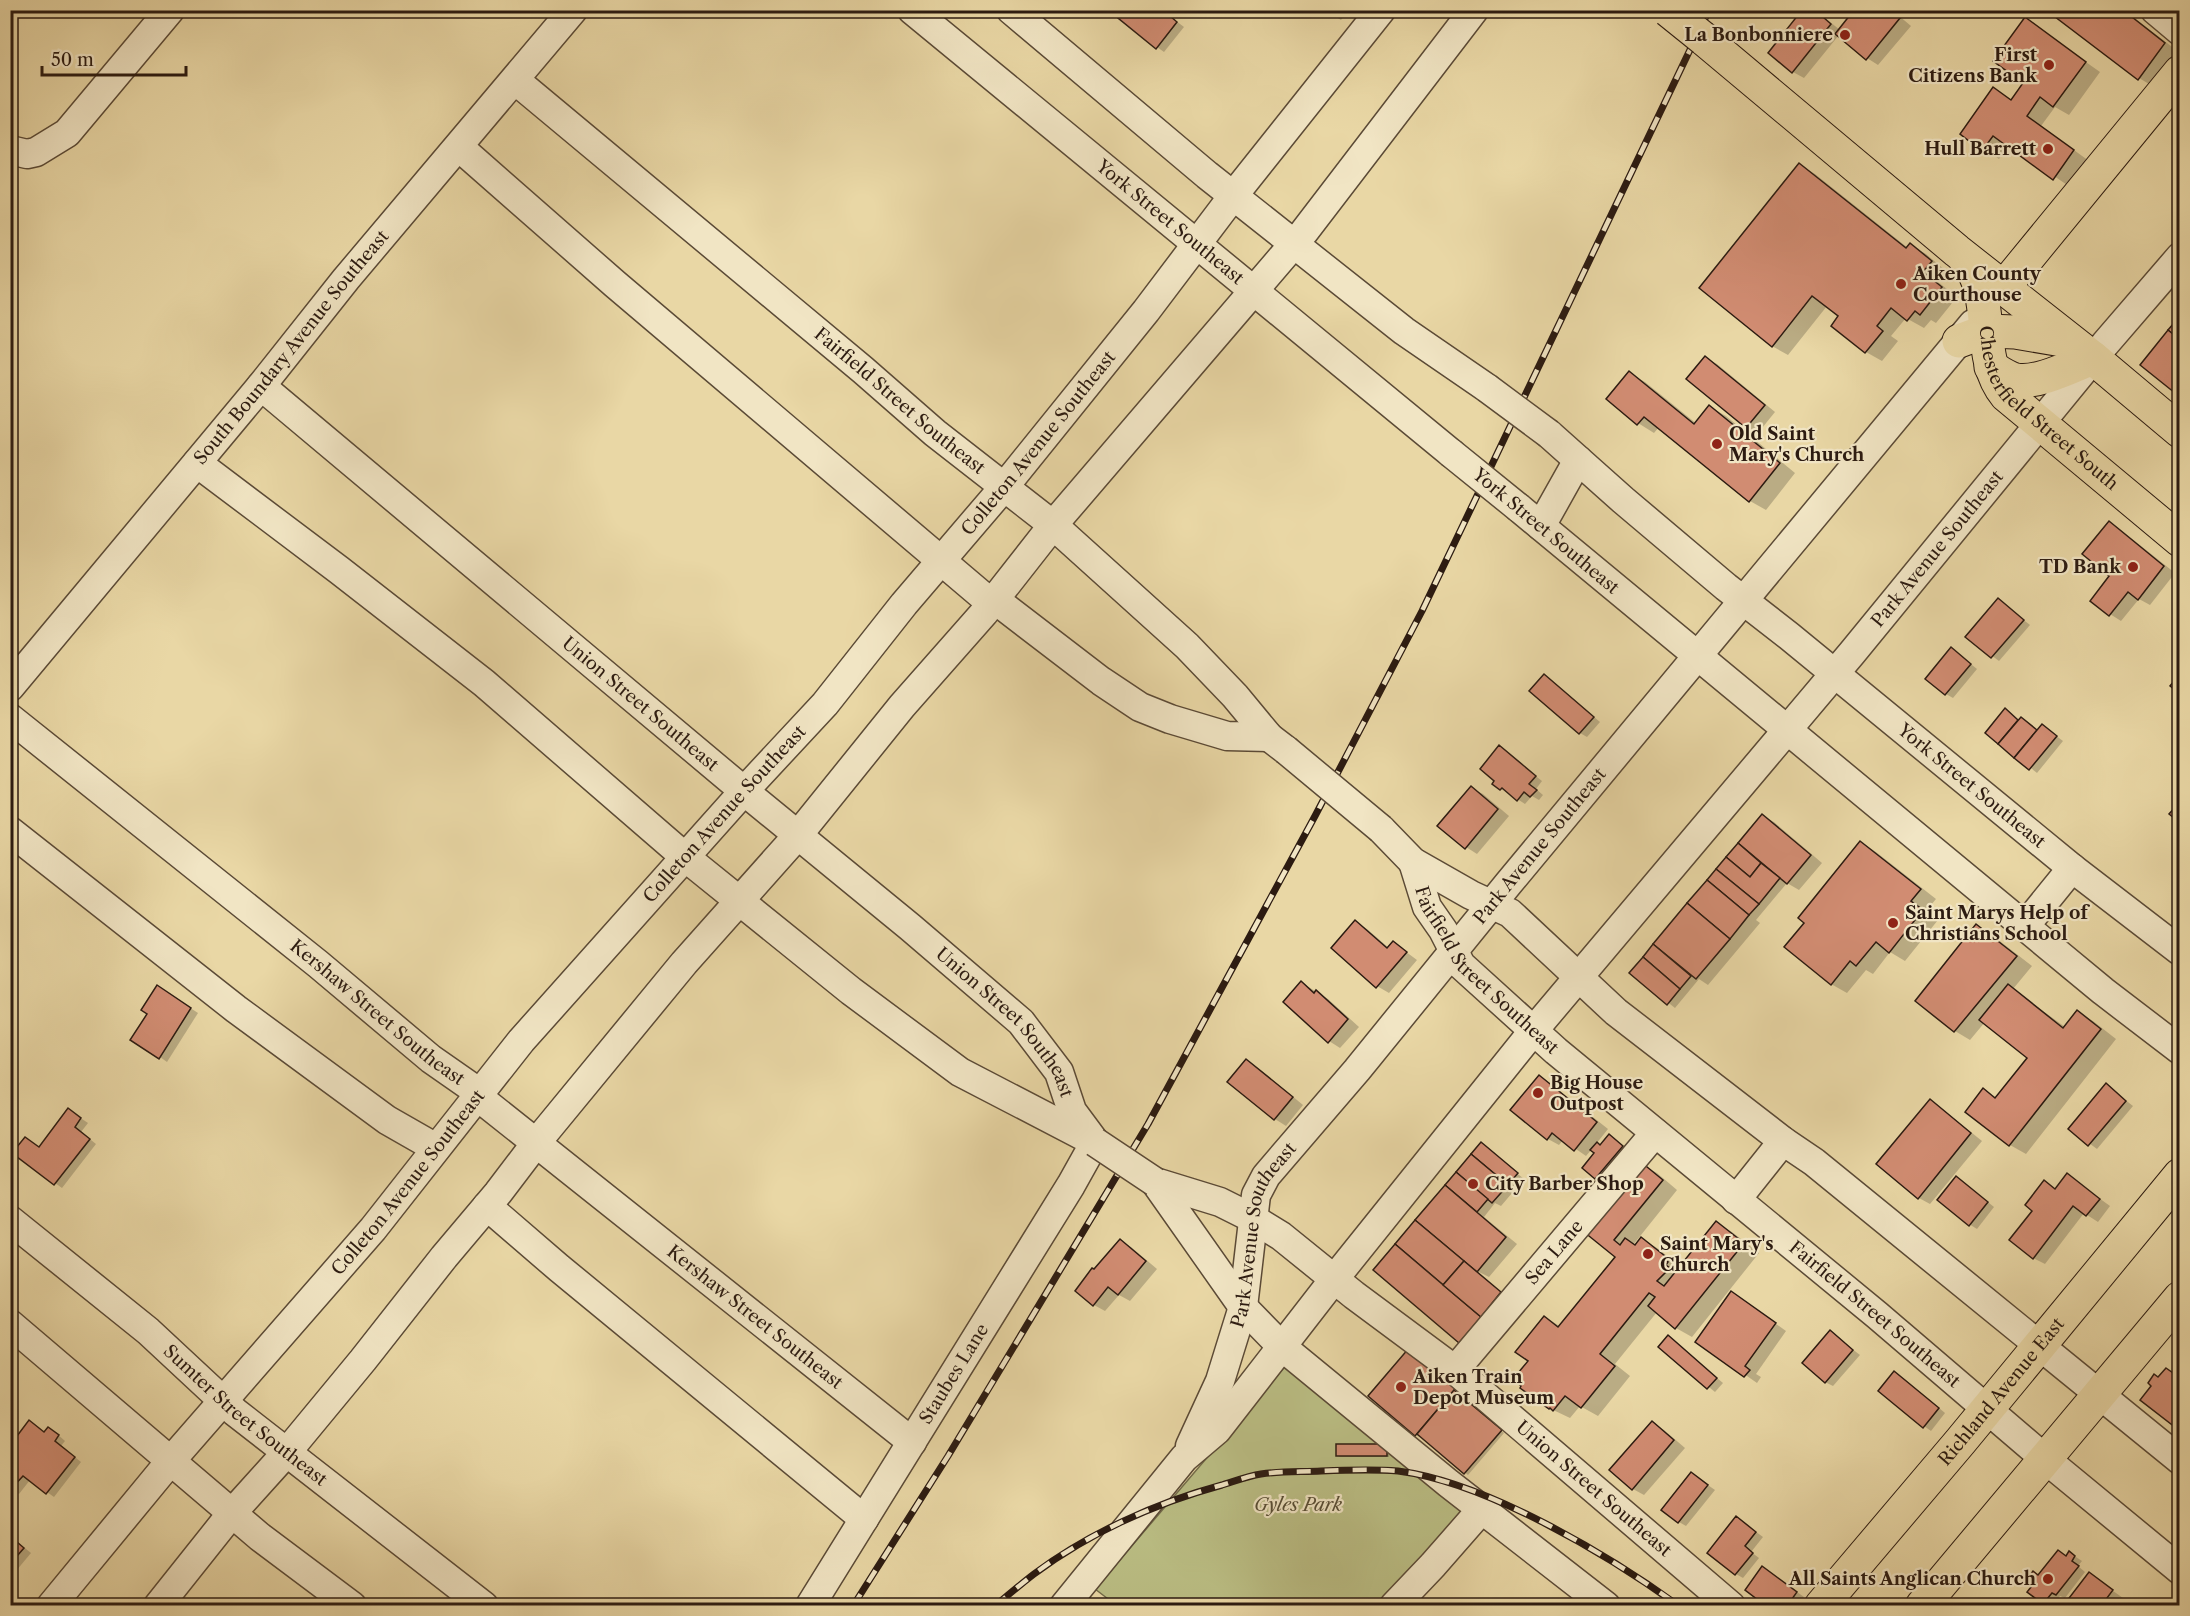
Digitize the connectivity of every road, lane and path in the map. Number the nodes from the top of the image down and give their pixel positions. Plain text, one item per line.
1 (170, 10) edge
2 (573, 10) edge
3 (912, 10) edge
4 (1011, 10) edge
5 (1381, 10) edge
6 (1474, 10) edge
7 (1668, 10) edge
8 (2155, 10) edge
9 (2180, 31) edge
10 (2180, 72) edge
11 (514, 80) junction
12 (459, 147) junction
13 (23, 151) edge
14 (1233, 195) junction
15 (1294, 243) junction
16 (1196, 245) junction
17 (2180, 257) edge
18 (1253, 291) junction
19 (1983, 318) junction
20 (2083, 350) junction
21 (1991, 367) junction
22 (261, 386) junction
23 (2040, 424) junction
24 (2180, 430) edge
25 (1578, 460) junction
26 (197, 463) junction
27 (1004, 487) junction
28 (1530, 517) junction
29 (1053, 525) junction
30 (2180, 540) edge
31 (941, 561) junction
32 (1743, 600) junction
33 (993, 601) junction
34 (1697, 656) junction
35 (1835, 673) junction
36 (10, 687) edge
37 (10, 718) edge
38 (1786, 730) junction
39 (1278, 744) junction
40 (744, 791) junction
41 (10, 831) edge
42 (798, 835) junction
43 (685, 857) junction
44 (1413, 862) junction
45 (2073, 868) junction
46 (740, 900) junction
47 (1492, 904) junction
48 (2025, 926) junction
49 (2180, 951) edge
50 (1453, 952) junction
51 (1578, 977) junction
52 (1534, 1030) junction
53 (2180, 1050) edge
54 (477, 1096) junction
55 (1655, 1133) junction
56 (1095, 1142) junction
57 (1783, 1142) junction
58 (536, 1143) junction
59 (436, 1148) junction
60 (2180, 1175) edge
61 (1155, 1182) junction
62 (1736, 1200) junction
63 (487, 1206) junction
64 (1252, 1218) junction
65 (10, 1220) edge
66 (1335, 1278) junction
67 (2180, 1298) edge
68 (1243, 1307) junction
69 (10, 1324) edge
70 (1281, 1346) junction
71 (2038, 1347) junction
72 (1455, 1370) junction
73 (2098, 1395) junction
74 (223, 1401) junction
75 (1988, 1409) junction
76 (912, 1442) junction
77 (287, 1452) junction
78 (1184, 1458) junction
79 (2044, 1458) junction
80 (171, 1460) junction
81 (2180, 1460) edge
82 (1482, 1509) junction
83 (232, 1514) junction
84 (864, 1520) junction
85 (2180, 1570) edge
86 (1080, 1600) edge
87 (51, 1605) edge
88 (158, 1605) edge
89 (352, 1605) edge
90 (484, 1605) edge
91 (810, 1605) edge
92 (1394, 1605) edge
93 (1606, 1605) edge
94 (1731, 1605) edge
95 (1821, 1605) edge
96 (1922, 1605) edge

1 - 13 street
2 - 11 street, South Boundary Avenue Southeast
3 - 16 street, York Street Southeast
4 - 14 street, York Street Southeast
5 - 14 street, Colleton Avenue Southeast
6 - 15 street
7 - 19 main road, Chesterfield Street South, bridge
8 - 9 street
10 - 19 main road
11 - 12 street, South Boundary Avenue Southeast
11 - 27 street, Fairfield Street Southeast
12 - 22 street, South Boundary Avenue Southeast
12 - 31 street
14 - 15 street, York Street Southeast
14 - 16 street, Colleton Avenue Southeast
15 - 18 street
15 - 25 street, York Street Southeast, bridge
16 - 18 street, York Street Southeast
16 - 27 street, Colleton Avenue Southeast
17 - 20 street, Park Avenue Southeast
18 - 28 street, York Street Southeast, bridge
18 - 29 street
19 - 20 main road, Chesterfield Street South
19 - 20 main road
19 - 21 main road, Chesterfield Street South
19 - 32 street, Park Avenue Southeast
20 - 21 main road
20 - 23 street, Park Avenue Southeast
20 - 24 main road, Chesterfield Street South
21 - 23 main road, Chesterfield Street South
22 - 26 street, South Boundary Avenue Southeast
22 - 40 street, Union Street Southeast
23 - 30 main road, Chesterfield Street South
23 - 35 street, Park Avenue Southeast
25 - 28 street
25 - 32 street, York Street Southeast
26 - 36 street, South Boundary Avenue Southeast
26 - 43 street, Union Street Southeast
27 - 29 street, Fairfield Street Southeast
27 - 31 street, Colleton Avenue Southeast
28 - 34 street, York Street Southeast
29 - 33 street
29 - 39 street, Fairfield Street Southeast
31 - 33 street
31 - 40 street, Colleton Avenue Southeast
32 - 34 street, Park Avenue Southeast
32 - 35 street, York Street Southeast
33 - 39 street
33 - 42 street
34 - 38 street, York Street Southeast
34 - 47 street, Park Avenue Southeast
35 - 38 street, Park Avenue Southeast
35 - 45 street, York Street Southeast
37 - 54 street, Kershaw Street Southeast
38 - 48 street, York Street Southeast
38 - 51 street, Park Avenue Southeast
39 - 44 street, Fairfield Street Southeast, bridge
40 - 42 street, Union Street Southeast
40 - 43 street, Colleton Avenue Southeast
41 - 59 street
42 - 46 street
42 - 56 street, Union Street Southeast
43 - 46 street, Union Street Southeast
43 - 54 street, Colleton Avenue Southeast
44 - 47 street, Fairfield Street Southeast
44 - 50 street, Fairfield Street Southeast
45 - 48 street
45 - 49 street, York Street Southeast
46 - 56 street, Union Street Southeast
46 - 58 street
47 - 50 street, Park Avenue Southeast
47 - 51 street, Fairfield Street Southeast
48 - 53 street, York Street Southeast
50 - 52 street, Fairfield Street Southeast
50 - 64 street, Park Avenue Southeast
51 - 52 street, Park Avenue Southeast
51 - 57 street, Fairfield Street Southeast
52 - 55 street, Fairfield Street Southeast
52 - 66 street, Park Avenue Southeast
54 - 58 street, Kershaw Street Southeast
54 - 59 street, Colleton Avenue Southeast
55 - 62 street, Fairfield Street Southeast
55 - 72 street, Sea Lane
56 - 61 street, Union Street Southeast, bridge
56 - 76 street, Staubes Lane
57 - 62 street
57 - 71 street, Fairfield Street Southeast
58 - 63 street
58 - 76 street, Kershaw Street Southeast
59 - 74 street, Colleton Avenue Southeast
60 - 71 main road, Richland Avenue East
61 - 64 street, Union Street Southeast
61 - 68 street, Union Street Southeast
62 - 75 street, Fairfield Street Southeast
63 - 77 street
63 - 84 street
64 - 66 street, Union Street Southeast
64 - 68 street, Park Avenue Southeast
65 - 74 street, Sumter Street Southeast
66 - 70 street, Park Avenue Southeast
66 - 72 street, Union Street Southeast
67 - 73 main road
68 - 70 street, Union Street Southeast
68 - 78 street, Park Avenue Southeast
69 - 80 street
70 - 78 street, Park Avenue Southeast
70 - 82 street, Union Street Southeast
71 - 73 street, Fairfield Street Southeast
71 - 75 main road, Richland Avenue East
72 - 94 street, Union Street Southeast
73 - 79 main road
73 - 81 street, Fairfield Street Southeast
74 - 77 street, Sumter Street Southeast
74 - 80 street, Colleton Avenue Southeast
75 - 79 street, Fairfield Street Southeast
75 - 95 main road, Richland Avenue East
76 - 84 street, Staubes Lane
77 - 83 street
77 - 90 street, Sumter Street Southeast
78 - 86 street, Park Avenue Southeast
79 - 85 street, Fairfield Street Southeast
79 - 96 main road
80 - 83 street
80 - 87 street, Colleton Avenue Southeast
82 - 92 street
82 - 93 street, Union Street Southeast
83 - 88 street
83 - 89 street
84 - 91 street, Staubes Lane

